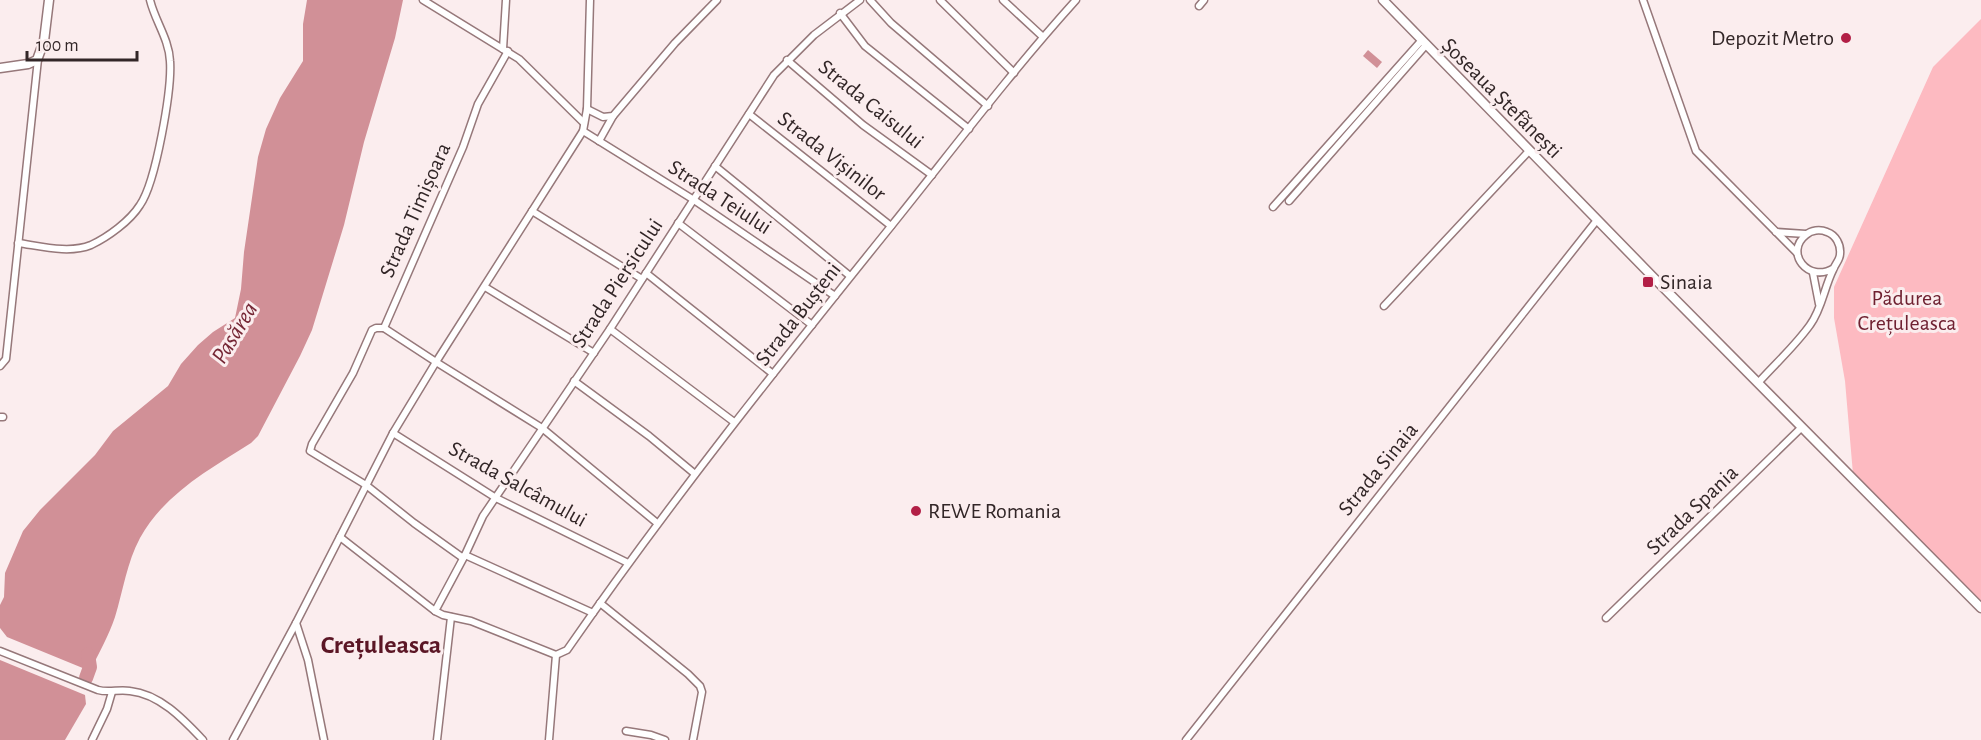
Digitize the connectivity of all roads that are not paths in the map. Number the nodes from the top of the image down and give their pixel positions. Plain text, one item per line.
1 (49, 0) edge
2 (150, 0) edge
3 (423, 0) edge
4 (506, 0) edge
5 (590, 0) edge
6 (717, 0) edge
7 (860, 0) edge
8 (870, 0) edge
9 (940, 0) edge
10 (1003, 0) edge
11 (1076, 0) edge
12 (1204, 0) edge
13 (1383, 0) edge
14 (1643, 0) edge
15 (1199, 6) dead end
16 (840, 14) junction
17 (1043, 37) junction
18 (1423, 43) junction
19 (506, 50) junction
20 (39, 57) junction
21 (787, 60) junction
22 (0, 68) edge
23 (1014, 73) junction
24 (988, 106) junction
25 (586, 109) junction
26 (749, 114) junction
27 (613, 116) junction
28 (584, 123) junction
29 (969, 129) junction
30 (583, 131) junction
31 (599, 141) junction
32 (1529, 151) junction
33 (716, 166) junction
34 (932, 175) junction
35 (694, 200) junction
36 (1289, 201) dead end
37 (1273, 207) dead end
38 (532, 211) junction
39 (1597, 220) junction
40 (678, 223) junction
41 (891, 226) junction
42 (1776, 232) junction
43 (1806, 234) junction
44 (18, 243) junction
45 (1797, 253) junction
46 (1834, 268) junction
47 (1813, 273) junction
48 (644, 276) junction
49 (850, 276) junction
50 (485, 286) junction
51 (835, 296) junction
52 (1384, 306) dead end
53 (1819, 307) junction
54 (812, 325) junction
55 (384, 328) junction
56 (610, 329) junction
57 (594, 352) junction
58 (436, 362) junction
59 (0, 366) edge
60 (773, 374) junction
61 (574, 381) junction
62 (1758, 383) junction
63 (734, 422) junction
64 (542, 428) junction
65 (1802, 428) junction
66 (393, 434) junction
67 (695, 474) junction
68 (366, 485) junction
69 (496, 498) junction
70 (657, 523) junction
71 (340, 537) junction
72 (464, 557) junction
73 (628, 563) junction
74 (600, 603) junction
75 (1981, 609) edge
76 (435, 611) junction
77 (593, 613) junction
78 (451, 617) junction
79 (1606, 618) dead end
80 (296, 623) junction
81 (0, 651) edge
82 (556, 655) junction
83 (112, 693) junction
84 (626, 731) dead end
85 (92, 740) edge
86 (203, 740) edge
87 (232, 740) edge
88 (324, 740) edge
89 (437, 740) edge
90 (549, 740) edge
91 (665, 740) edge
92 (693, 740) edge
93 (1186, 740) edge

1 - 20 main road
2 - 44 street
3 - 19 street
4 - 19 street, Strada Timișoara
5 - 25 street
6 - 27 street
7 - 16 street, Strada Piersicului
8 - 24 street
9 - 23 street
10 - 17 street
11 - 17 street, Strada Bușteni
12 - 15 street
13 - 18 main road, Șoseaua Ștefănești
14 - 42 street
16 - 21 street, Strada Piersicului
16 - 29 street
17 - 23 street, Strada Bușteni
18 - 32 main road, Șoseaua Ștefănești
18 - 36 street
18 - 37 street
19 - 28 street
19 - 55 street, Strada Timișoara
20 - 22 main road
20 - 44 street
21 - 26 street, Strada Piersicului
21 - 34 street, Strada Caisului
23 - 24 street, Strada Bușteni
24 - 29 street, Strada Bușteni
25 - 27 street
25 - 28 street
26 - 33 street, Strada Piersicului
26 - 41 street, Strada Vișinilor
27 - 31 street
28 - 30 street
29 - 34 street, Strada Bușteni
30 - 31 street, Strada Teiului
30 - 38 street
31 - 35 street, Strada Teiului
32 - 39 main road, Șoseaua Ștefănești
32 - 52 street
33 - 35 street, Strada Piersicului
33 - 49 street
34 - 41 street, Strada Bușteni
35 - 40 street, Strada Piersicului
35 - 51 street, Strada Teiului
38 - 48 street
38 - 50 street
39 - 62 main road, Șoseaua Ștefănești
39 - 93 street, Strada Sinaia
40 - 48 street, Strada Piersicului
40 - 54 street
41 - 49 street, Strada Bușteni
42 - 43 street
42 - 45 street
43 - 45 street
43 - 46 street
44 - 59 street
45 - 47 street
46 - 47 street
46 - 53 street
47 - 53 street
48 - 56 street, Strada Piersicului
48 - 60 street
49 - 51 street, Strada Bușteni
50 - 57 street
50 - 58 street
51 - 54 street, Strada Bușteni
53 - 62 street
54 - 60 street, Strada Bușteni
55 - 58 street
55 - 68 street
56 - 57 street, Strada Piersicului
56 - 63 street
57 - 61 street, Strada Piersicului
58 - 64 street
58 - 66 street
60 - 63 street, Strada Bușteni
61 - 64 street, Strada Piersicului
61 - 67 street
62 - 65 main road, Șoseaua Ștefănești
63 - 67 street, Strada Bușteni
64 - 69 street, Strada Piersicului
64 - 70 street
65 - 75 main road, Șoseaua Ștefănești
65 - 79 street, Strada Spania
66 - 68 street
66 - 69 street, Strada Salcâmului
67 - 70 street, Strada Bușteni
68 - 71 street
68 - 72 street
69 - 72 street, Strada Piersicului
69 - 73 street, Strada Salcâmului
70 - 73 street, Strada Bușteni
71 - 76 street
71 - 80 street
72 - 76 street, Strada Piersicului
72 - 77 street
73 - 74 street, Strada Bușteni
74 - 77 street, Strada Bușteni
74 - 92 street
76 - 78 street
77 - 82 street, Strada Bușteni
78 - 82 street
78 - 89 street
80 - 87 street
80 - 88 street
81 - 83 street
82 - 90 street
83 - 85 street
83 - 86 street
84 - 91 street

